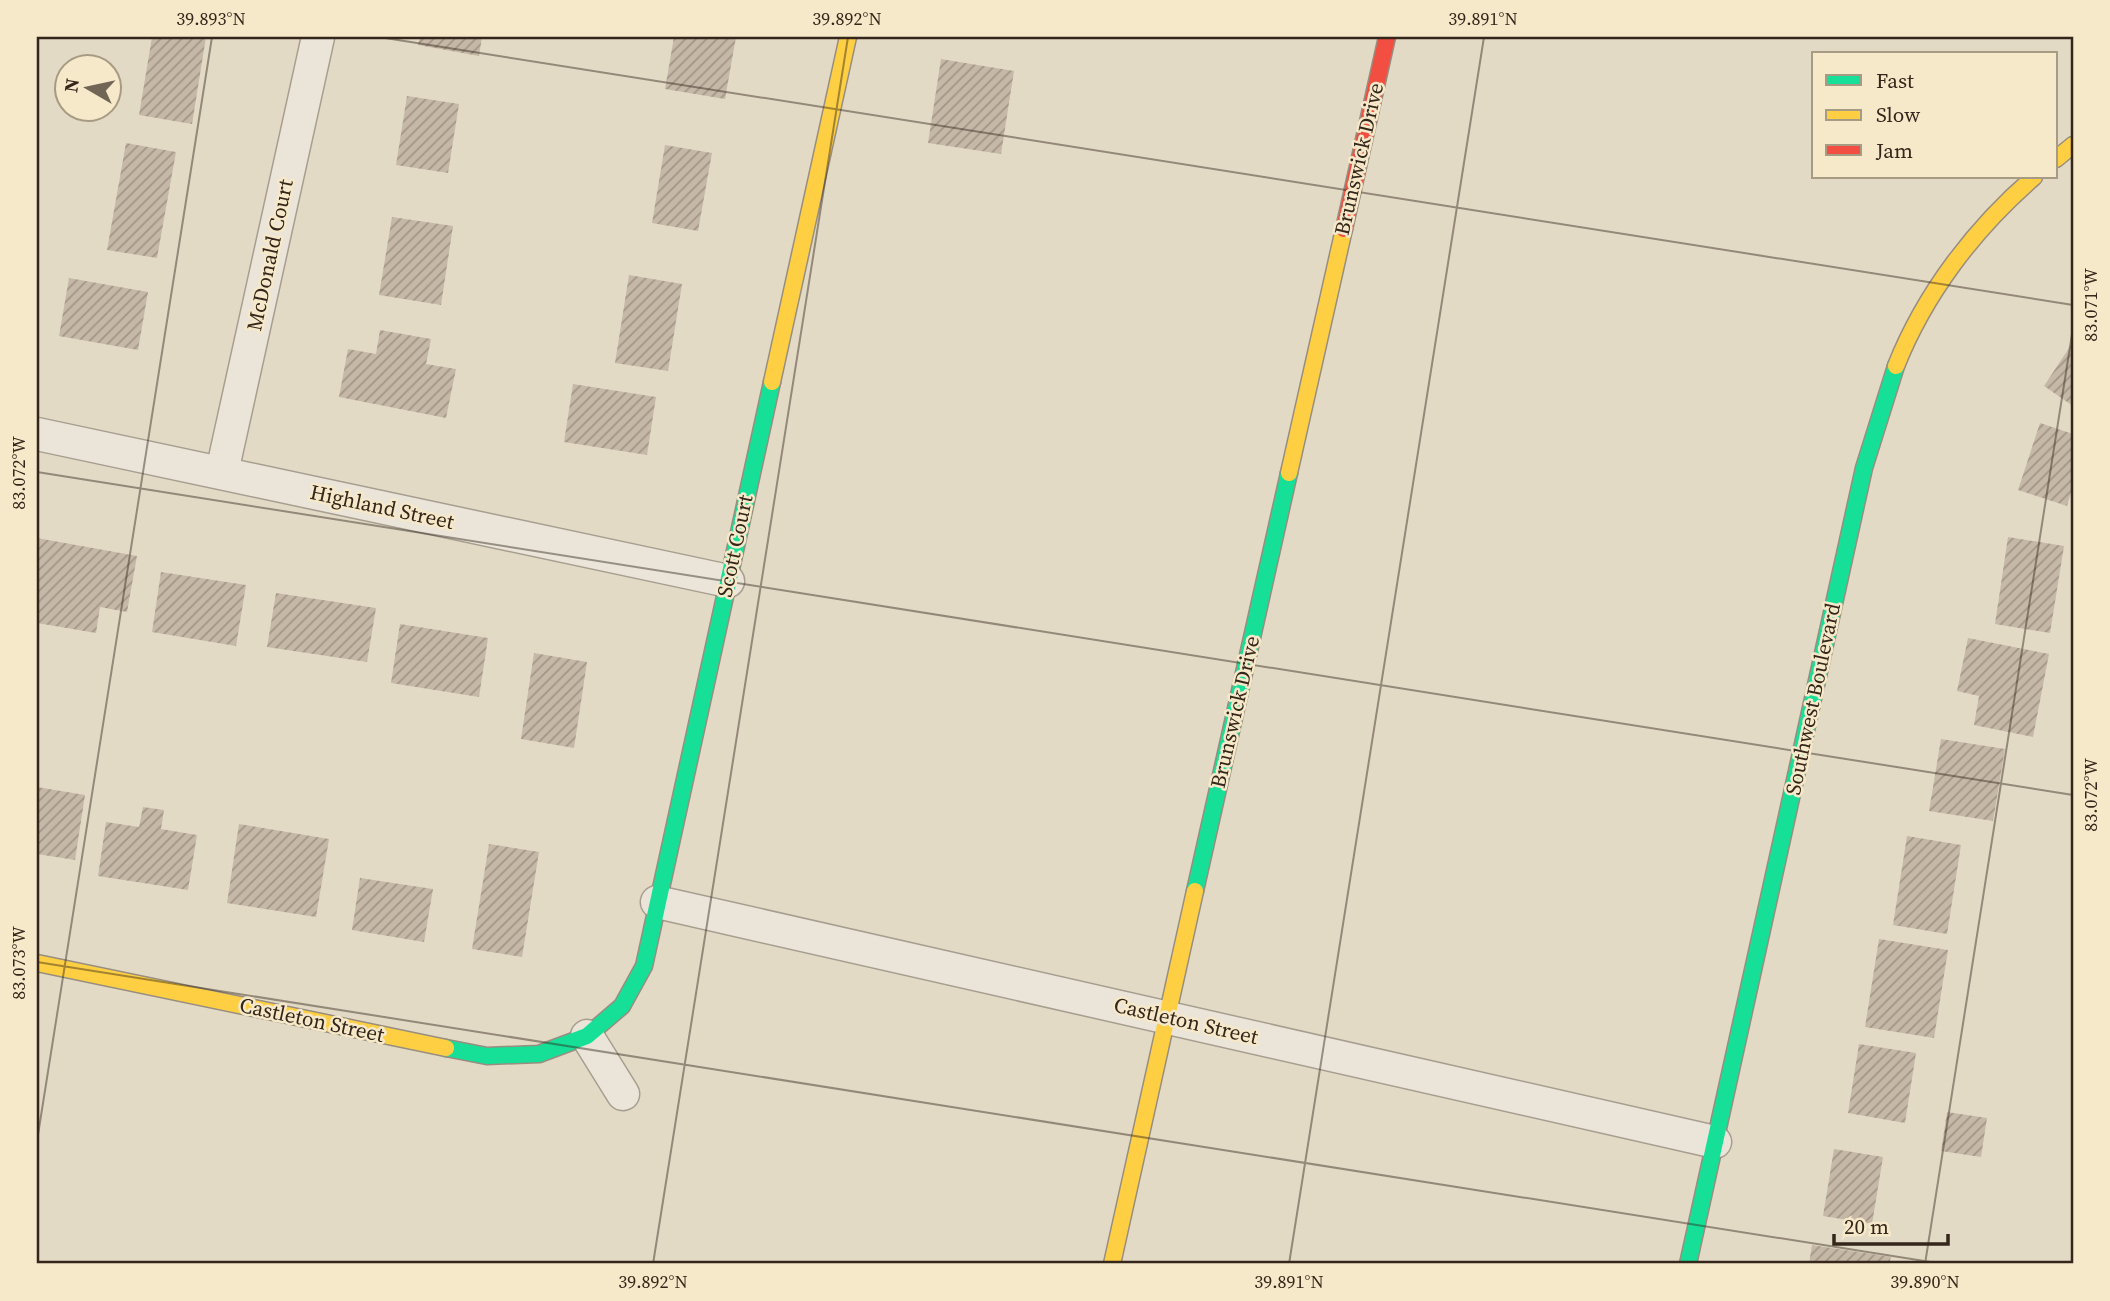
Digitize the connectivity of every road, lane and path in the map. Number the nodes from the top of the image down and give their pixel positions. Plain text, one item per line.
1 (318, 37) edge
2 (848, 37) edge
3 (1387, 37) edge
4 (2073, 145) edge
5 (2058, 157) edge
6 (2033, 178) edge
7 (37, 434) edge
8 (222, 472) junction
9 (728, 581) junction
10 (657, 902) junction
11 (37, 963) edge
12 (1166, 1017) junction
13 (587, 1036) junction
14 (623, 1094) dead end
15 (1715, 1142) junction
16 (1112, 1264) edge
17 (1688, 1264) edge

1 - 8 street, McDonald Court
2 - 9 street, Scott Court
3 - 12 street, Brunswick Drive
4 - 5 street
6 - 15 street, Southwest Boulevard
7 - 8 street, Highland Street
8 - 9 street, Highland Street
9 - 10 street, Scott Court
10 - 12 street, Castleton Street
10 - 13 street, Scott Court
11 - 13 street, Castleton Street
12 - 15 street, Castleton Street
12 - 16 street, Brunswick Drive
13 - 14 street
15 - 17 street, Southwest Boulevard

